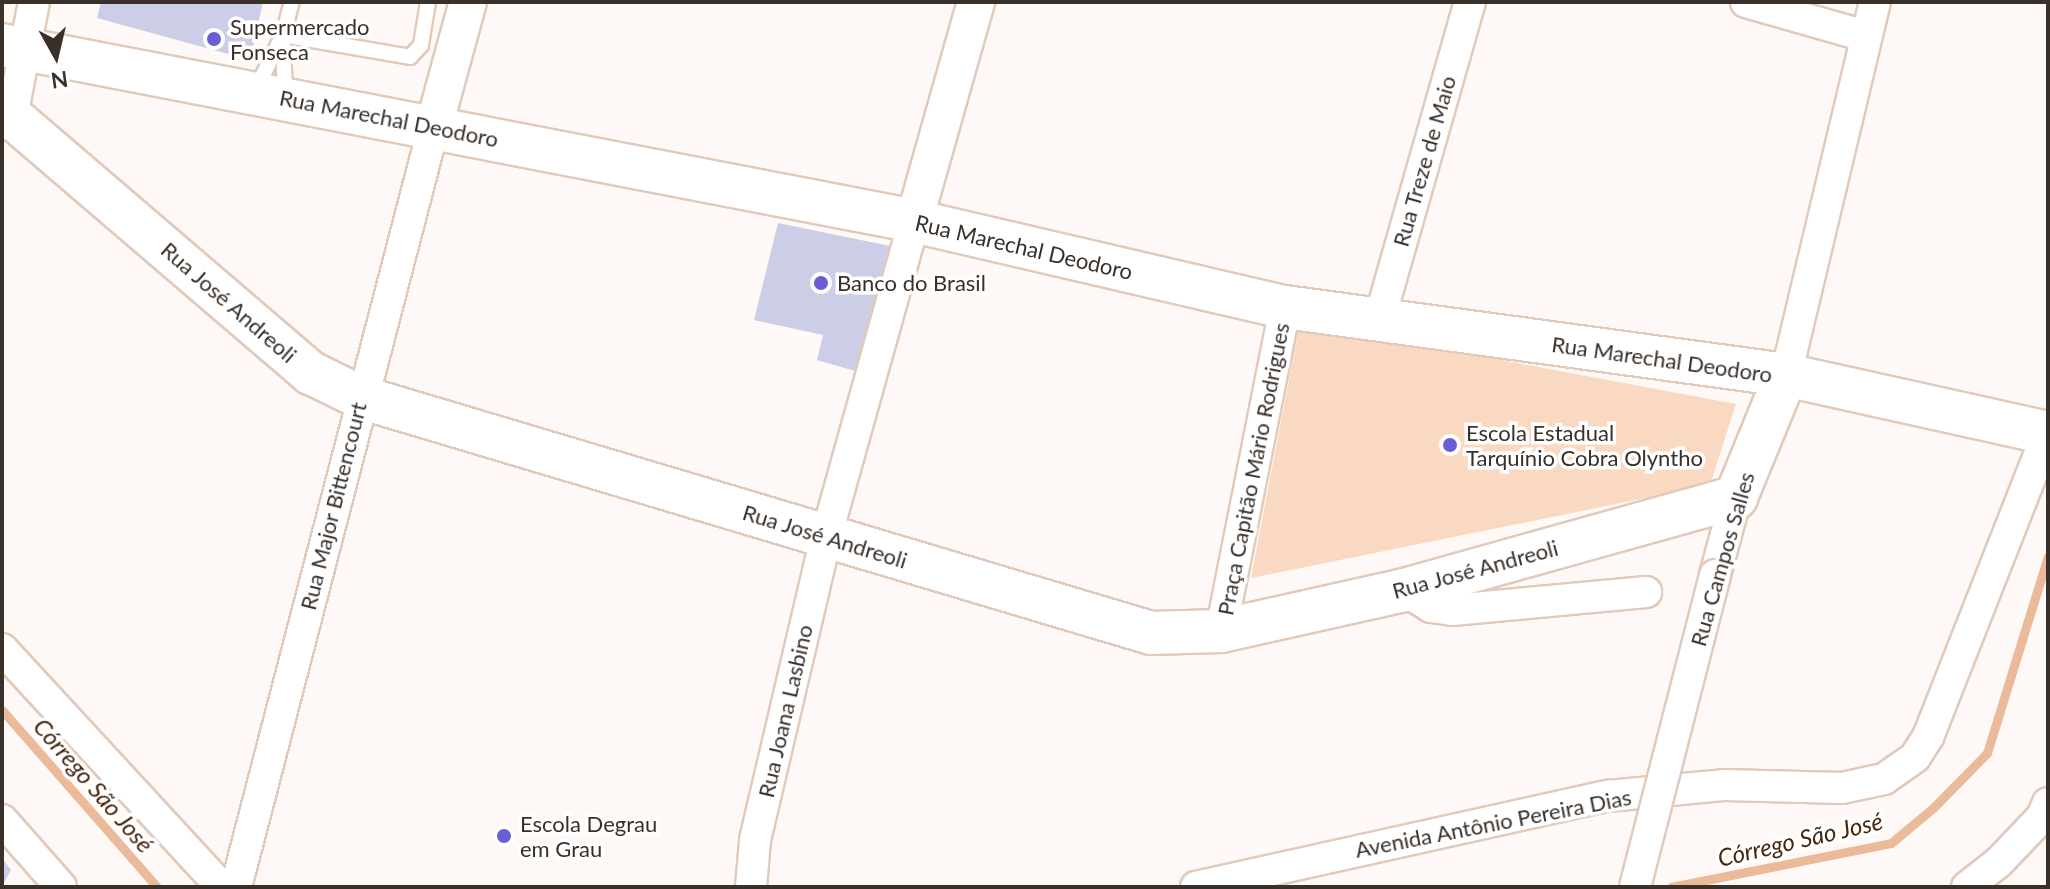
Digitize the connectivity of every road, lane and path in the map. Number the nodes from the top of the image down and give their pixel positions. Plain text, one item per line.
1 (34, 2) edge
2 (292, 2) edge
3 (428, 2) edge
4 (468, 2) edge
5 (976, 2) edge
6 (1470, 2) edge
7 (1746, 2) edge
8 (1875, 2) edge
9 (283, 35) junction
10 (1865, 36) junction
11 (14, 47) edge
12 (270, 96) junction
13 (7, 118) edge
14 (434, 126) junction
15 (914, 221) junction
16 (1285, 307) junction
17 (1379, 321) junction
18 (1786, 375) junction
19 (360, 397) junction
20 (2048, 433) edge
21 (1736, 497) junction
22 (826, 537) junction
23 (1404, 590) junction
24 (1646, 592) dead end
25 (1221, 631) junction
26 (2, 649) edge
27 (2048, 803) edge
28 (2, 820) edge
29 (61, 887) edge
30 (222, 887) edge
31 (236, 887) edge
32 (751, 887) edge
33 (1196, 887) edge
34 (1635, 887) edge
35 (1967, 887) edge

1 - 11 street
2 - 9 lane
3 - 9 lane
4 - 14 street
5 - 15 street
6 - 17 street, Rua Treze de Maio
7 - 10 street
8 - 10 street, Rua Campos Salles
9 - 12 lane
9 - 12 lane
10 - 18 street, Rua Campos Salles
11 - 12 main road, Rua Marechal Deodoro
11 - 13 street
12 - 14 main road, Rua Marechal Deodoro
13 - 19 main road, Rua José Andreoli
14 - 15 main road, Rua Marechal Deodoro
14 - 19 street, Rua Major Bittencourt
15 - 16 main road, Rua Marechal Deodoro
15 - 22 street, Rua Joana Lasbino
16 - 17 main road, Rua Marechal Deodoro
16 - 25 street, Praça Capitão Mário Rodrigues
17 - 18 main road, Rua Marechal Deodoro
18 - 20 main road, Rua Marechal Deodoro
18 - 21 main road, Rua Campos Salles
19 - 22 main road, Rua José Andreoli
19 - 31 street, Rua Major Bittencourt
20 - 33 street, Avenida Antônio Pereira Dias
21 - 23 main road, Rua José Andreoli
21 - 34 street, Rua Campos Salles, bridge
22 - 25 main road, Rua José Andreoli
22 - 32 street, Rua Joana Lasbino
23 - 24 street
23 - 25 main road, Rua José Andreoli
26 - 30 street
27 - 35 street
28 - 29 street

